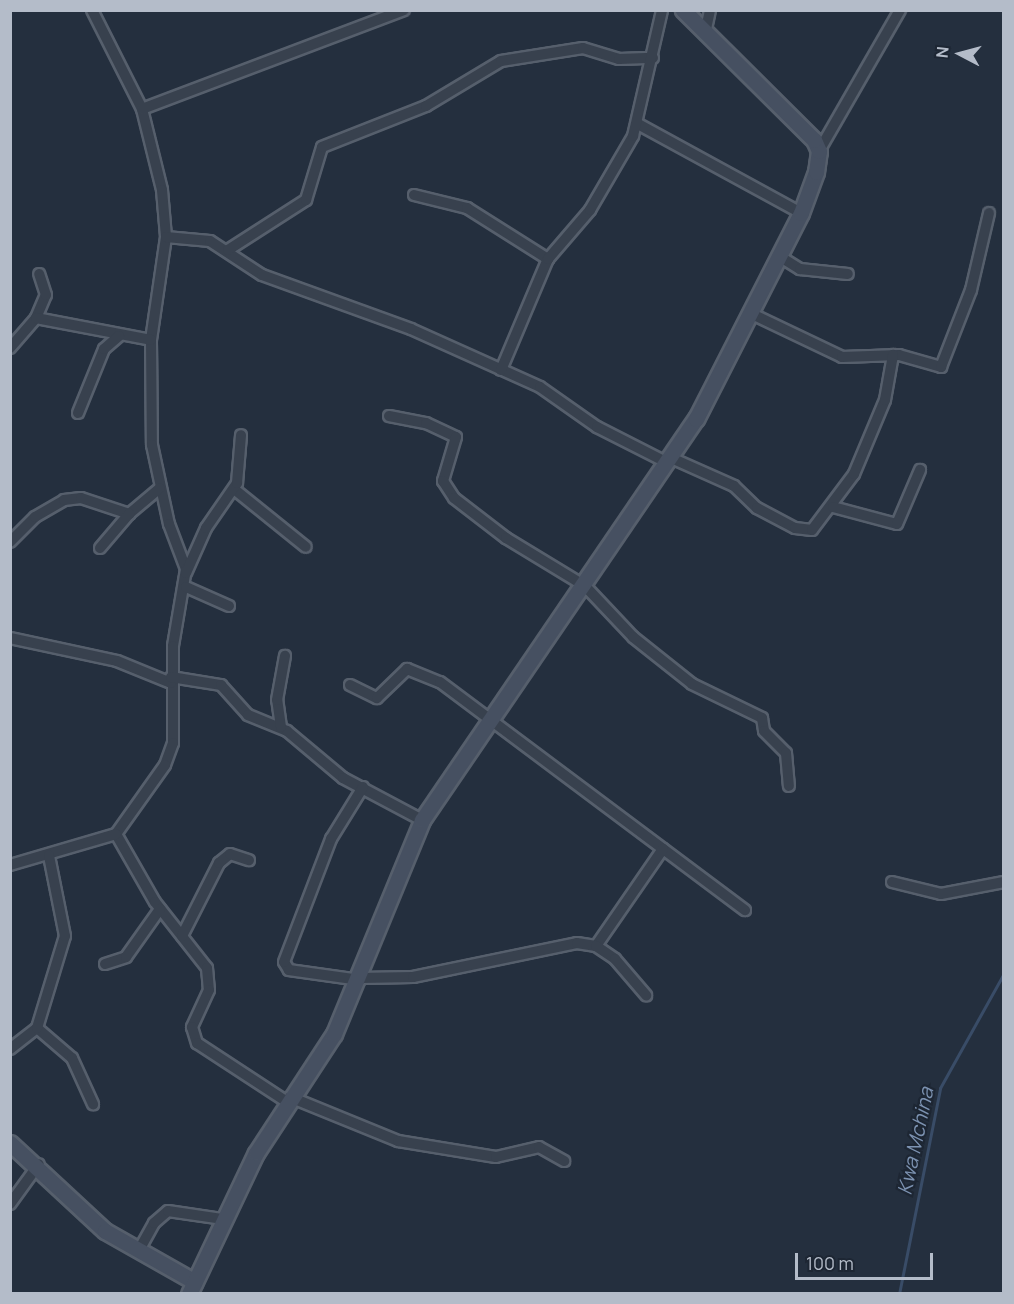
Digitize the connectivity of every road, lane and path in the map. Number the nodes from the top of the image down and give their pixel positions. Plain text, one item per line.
1 (92, 10) edge
2 (404, 10) edge
3 (662, 10) edge
4 (683, 10) edge
5 (710, 10) edge
6 (900, 10) edge
7 (706, 29) junction
8 (653, 58) junction
9 (142, 109) junction
10 (638, 123) junction
11 (819, 151) junction
12 (414, 195) dead end
13 (801, 213) junction
14 (989, 213) dead end
15 (166, 237) junction
16 (228, 250) junction
17 (779, 256) junction
18 (549, 259) junction
19 (39, 274) dead end
20 (848, 274) dead end
21 (752, 314) junction
22 (36, 318) junction
23 (119, 336) junction
24 (151, 340) junction
25 (10, 348) edge
26 (893, 355) junction
27 (501, 370) junction
28 (78, 413) dead end
29 (389, 416) dead end
30 (241, 435) dead end
31 (668, 460) junction
32 (920, 470) dead end
33 (160, 488) junction
34 (234, 489) junction
35 (833, 507) junction
36 (129, 514) junction
37 (10, 542) edge
38 (306, 547) dead end
39 (100, 548) dead end
40 (186, 574) junction
41 (585, 586) junction
42 (186, 587) junction
43 (229, 606) dead end
44 (10, 638) edge
45 (285, 656) dead end
46 (171, 680) junction
47 (350, 685) dead end
48 (486, 720) junction
49 (281, 727) junction
50 (789, 786) dead end
51 (363, 787) junction
52 (422, 820) junction
53 (116, 834) junction
54 (663, 849) junction
55 (49, 856) junction
56 (249, 860) dead end
57 (10, 865) edge
58 (892, 882) dead end
59 (1004, 882) edge
60 (160, 909) junction
61 (745, 910) dead end
62 (182, 936) junction
63 (596, 946) junction
64 (105, 964) dead end
65 (360, 979) junction
66 (646, 995) dead end
67 (37, 1028) junction
68 (10, 1049) edge
69 (289, 1100) junction
70 (93, 1104) dead end
71 (10, 1143) edge
72 (564, 1161) dead end
73 (39, 1164) junction
74 (10, 1204) edge
75 (223, 1220) junction
76 (138, 1252) junction
77 (192, 1288) edge

1 - 9 street
2 - 9 street
3 - 8 street
4 - 7 street
5 - 7 street
6 - 11 street
7 - 11 street
8 - 10 street
8 - 16 street
9 - 15 street
10 - 13 street
10 - 18 street
11 - 13 street
12 - 18 street
13 - 17 street
14 - 26 street
15 - 16 street
15 - 24 street
16 - 27 street
17 - 20 street
17 - 21 street
18 - 27 street
19 - 22 street
21 - 26 street
21 - 31 street
22 - 23 street
22 - 25 street
23 - 24 street
23 - 28 street
24 - 33 street
26 - 35 street
27 - 31 street
29 - 41 street
30 - 34 street
31 - 35 street
31 - 41 street
32 - 35 street
33 - 36 street
33 - 40 street
34 - 38 street
34 - 40 street
36 - 37 street
36 - 39 street
40 - 42 street
41 - 48 street
41 - 50 street
42 - 43 street
42 - 46 street
44 - 46 street
45 - 49 street
46 - 49 street
46 - 53 street
47 - 48 street
48 - 52 street
48 - 54 street
49 - 51 street
51 - 52 street
51 - 65 street
52 - 65 street
53 - 55 street
53 - 60 street
54 - 61 street
54 - 63 street
55 - 57 street
55 - 67 street
56 - 62 street
58 - 59 street
60 - 62 street
60 - 64 street
62 - 69 street
63 - 65 street
63 - 66 street
65 - 69 street
67 - 68 street
67 - 70 street
69 - 72 street
69 - 75 street
71 - 73 street
73 - 74 street
73 - 76 street
75 - 76 street
75 - 77 street
76 - 77 street

